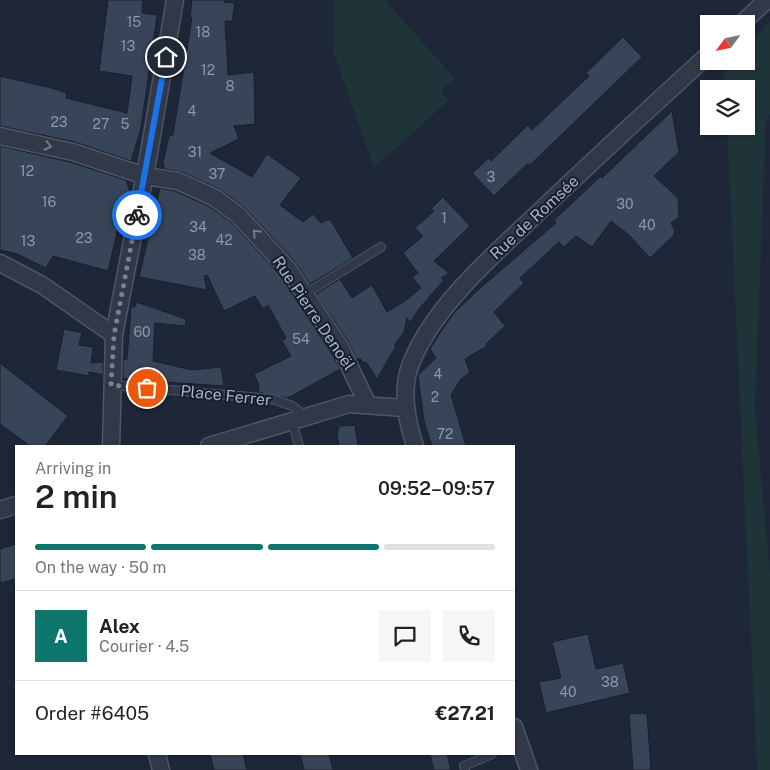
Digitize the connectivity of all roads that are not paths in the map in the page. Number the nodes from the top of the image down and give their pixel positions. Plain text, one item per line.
1 (175, 0) edge
2 (766, 0) edge
3 (750, 15) edge
4 (700, 62) edge
5 (0, 136) edge
6 (145, 176) junction
7 (381, 247) dead end
8 (0, 264) edge
9 (305, 294) junction
10 (114, 335) junction
11 (111, 385) junction
12 (368, 405) junction
13 (405, 408) junction
14 (299, 418) junction
15 (111, 445) edge
16 (212, 445) edge
17 (299, 445) edge
18 (415, 445) edge
19 (15, 505) edge
20 (0, 510) edge
21 (516, 738) edge
22 (157, 755) edge
23 (490, 755) edge
24 (161, 770) edge
25 (464, 770) edge
26 (529, 770) edge

1 - 6 street
2 - 3 street
4 - 13 street, Rue de Romsée
5 -> 6 street, Rue Pierre Denoël
9 -> 6 street, Rue Pierre Denoël
6 - 10 street
7 - 9 lane
8 - 10 street
9 - 12 street, Rue Pierre Denoël
10 - 11 street
11 - 14 lane, Place Ferrer
11 - 15 street
12 - 13 street, Place Ferrer
12 - 14 street, Place Ferrer
13 - 18 street, Rue de Romsée
14 - 16 street, Place Ferrer
14 - 17 lane
19 - 20 street
21 - 26 street
22 - 24 street
23 - 25 lane

